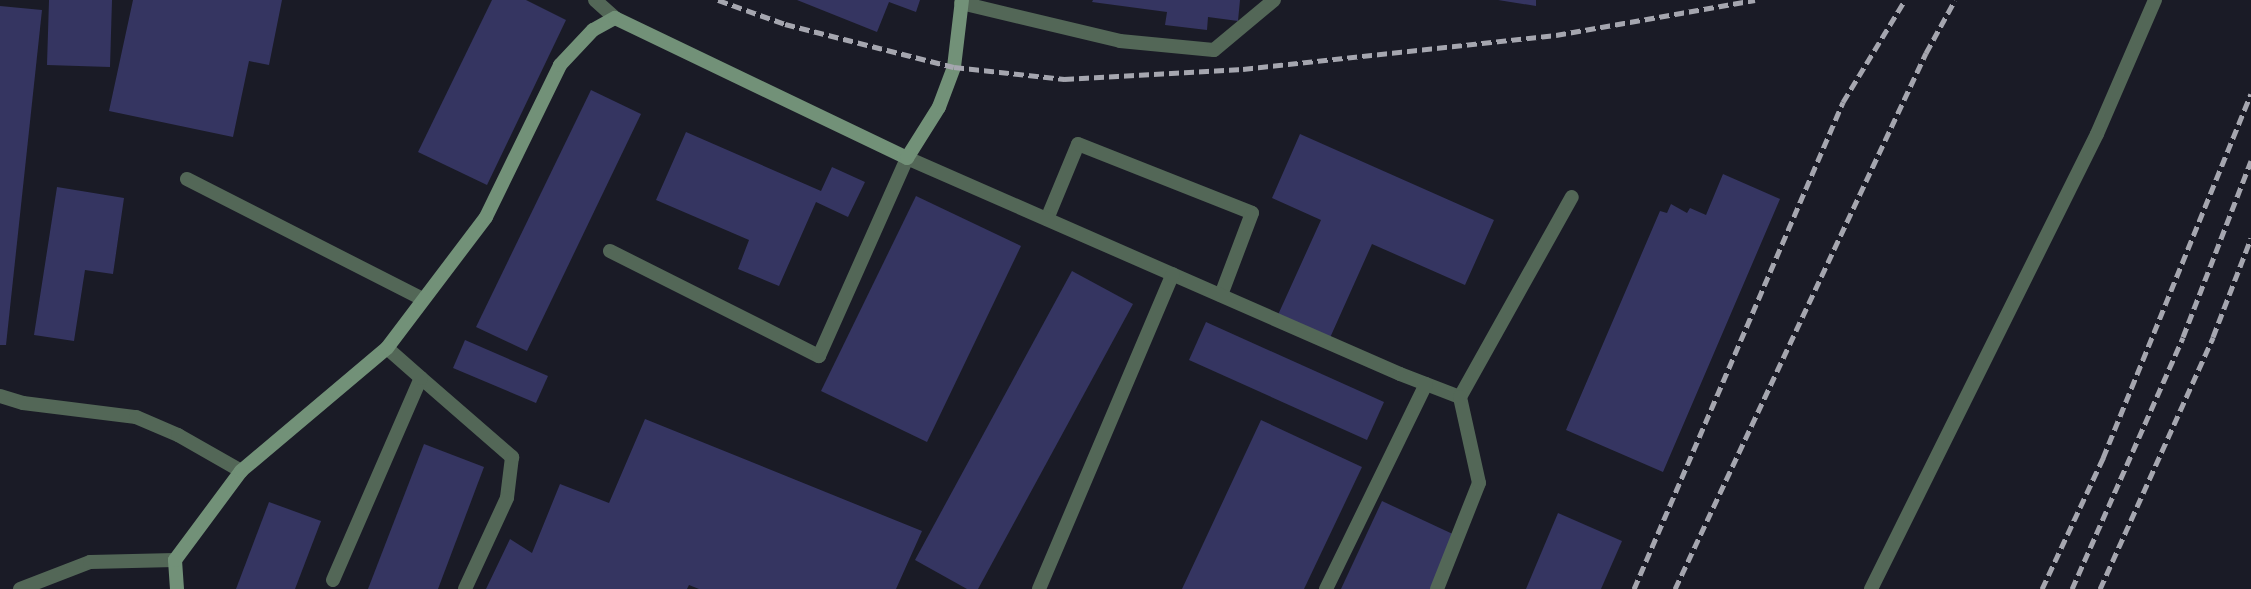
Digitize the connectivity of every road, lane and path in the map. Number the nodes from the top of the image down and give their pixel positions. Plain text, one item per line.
1 (595, 0) edge
2 (1274, 0) edge
3 (2155, 0) edge
4 (962, 2) edge
5 (615, 18) junction
6 (907, 158) junction
7 (187, 179) dead end
8 (1572, 197) dead end
9 (1047, 219) junction
10 (610, 251) dead end
11 (1173, 274) junction
12 (1221, 295) junction
13 (423, 299) junction
14 (387, 348) junction
15 (421, 378) junction
16 (1426, 384) junction
17 (0, 396) edge
18 (1460, 397) junction
19 (241, 471) junction
20 (175, 560) junction
21 (333, 580) dead end
22 (20, 589) edge
23 (177, 589) edge
24 (466, 589) edge
25 (1039, 589) edge
26 (1326, 589) edge
27 (1437, 589) edge
28 (1871, 589) edge

1 - 5 lane
2 - 4 lane
3 - 28 lane
4 - 6 street
5 - 6 street
5 - 13 street
6 - 9 lane
6 - 10 lane
7 - 13 lane
8 - 18 lane
9 - 11 lane
9 - 12 lane
11 - 12 lane
11 - 25 lane
12 - 16 lane
13 - 14 street
14 - 15 lane
14 - 19 street
15 - 21 lane
15 - 24 lane
16 - 18 lane
16 - 26 lane
17 - 19 lane
18 - 27 lane
19 - 20 street
20 - 22 lane
20 - 23 street

